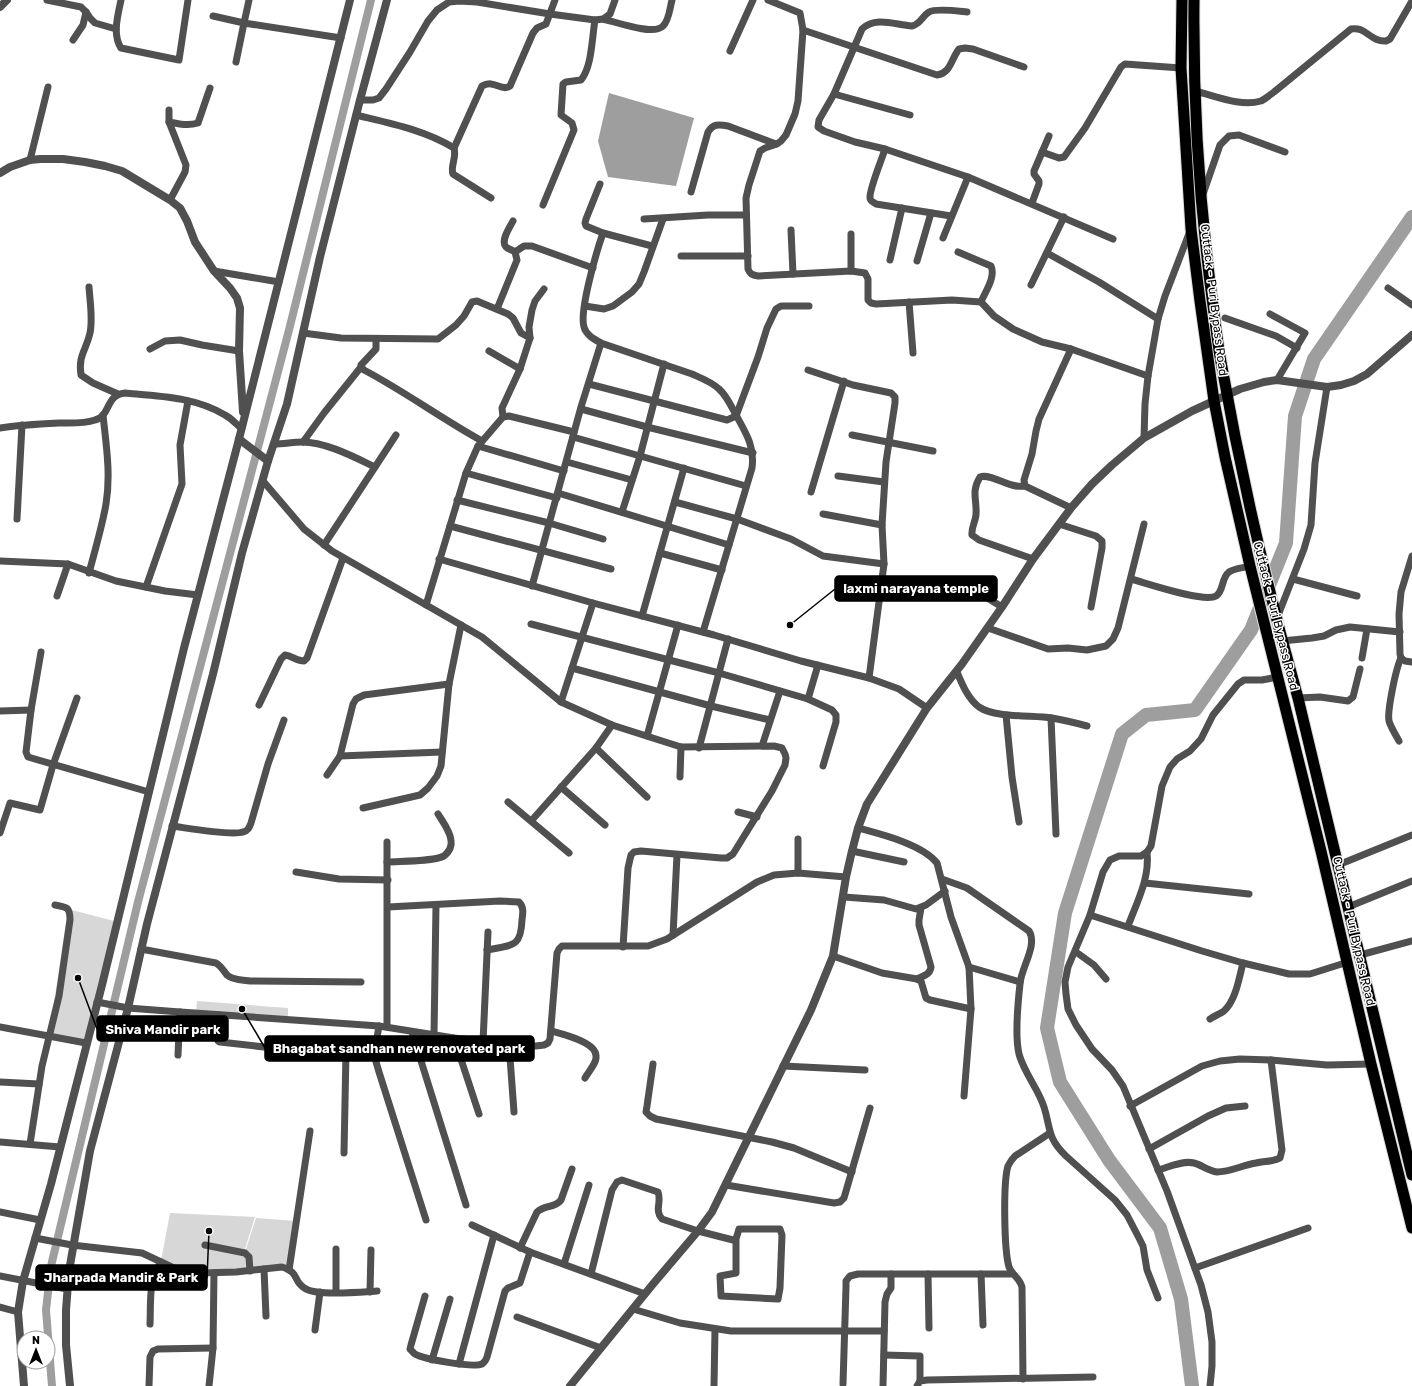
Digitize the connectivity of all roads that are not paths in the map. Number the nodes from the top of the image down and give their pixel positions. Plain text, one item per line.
1 (7, 0) edge
2 (47, 0) edge
3 (121, 0) edge
4 (188, 0) edge
5 (249, 0) edge
6 (350, 0) edge
7 (387, 0) edge
8 (555, 0) edge
9 (615, 0) edge
10 (672, 0) edge
11 (753, 0) edge
12 (768, 0) edge
13 (1182, 0) edge
14 (1194, 0) edge
15 (449, 1) edge
16 (468, 1) edge
17 (1412, 1) edge
18 (0, 7) edge
19 (86, 12) junction
20 (967, 12) dead end
21 (550, 14) junction
22 (213, 16) dead end
23 (603, 19) junction
24 (595, 20) junction
25 (244, 22) junction
26 (116, 29) junction
27 (803, 30) junction
28 (341, 38) junction
29 (73, 40) dead end
30 (854, 48) junction
31 (730, 51) dead end
32 (236, 62) dead end
33 (1024, 67) dead end
34 (1181, 68) junction
35 (48, 87) dead end
36 (210, 88) dead end
37 (1195, 91) junction
38 (834, 94) junction
39 (360, 100) junction
40 (169, 110) dead end
41 (356, 115) junction
42 (910, 115) dead end
43 (169, 122) junction
44 (1049, 136) dead end
45 (777, 144) junction
46 (454, 148) junction
47 (885, 149) junction
48 (1285, 152) dead end
49 (1045, 153) junction
50 (30, 160) junction
51 (0, 173) edge
52 (968, 177) junction
53 (600, 184) dead end
54 (691, 192) dead end
55 (491, 198) dead end
56 (1201, 198) junction
57 (170, 200) junction
58 (1032, 203) junction
59 (543, 205) dead end
60 (902, 208) junction
61 (931, 213) junction
62 (746, 215) junction
63 (952, 216) junction
64 (1064, 217) junction
65 (644, 219) dead end
66 (663, 219) junction
67 (513, 221) dead end
68 (1191, 229) junction
69 (791, 230) dead end
70 (603, 233) junction
71 (851, 234) dead end
72 (943, 238) dead end
73 (1113, 239) dead end
74 (652, 246) junction
75 (515, 252) junction
76 (958, 252) dead end
77 (1047, 253) junction
78 (681, 256) dead end
79 (748, 256) junction
80 (890, 260) dead end
81 (917, 261) dead end
82 (593, 268) junction
83 (214, 271) junction
84 (851, 271) junction
85 (792, 274) junction
86 (279, 282) junction
87 (1031, 285) dead end
88 (89, 287) dead end
89 (544, 288) dead end
90 (1388, 288) dead end
91 (909, 302) junction
92 (981, 302) junction
93 (1412, 305) edge
94 (585, 306) junction
95 (809, 306) dead end
96 (497, 309) junction
97 (1270, 314) dead end
98 (1225, 318) dead end
99 (1158, 319) junction
100 (303, 333) junction
101 (1412, 335) edge
102 (530, 338) junction
103 (376, 339) junction
104 (601, 343) junction
105 (1297, 348) junction
106 (150, 349) dead end
107 (1071, 349) junction
108 (239, 351) junction
109 (489, 351) dead end
110 (913, 353) dead end
111 (664, 364) junction
112 (361, 367) junction
113 (520, 369) junction
114 (808, 370) dead end
115 (1148, 376) junction
116 (1277, 380) junction
117 (844, 381) junction
118 (589, 384) junction
119 (1324, 387) junction
120 (118, 394) junction
121 (1227, 395) junction
122 (188, 401) junction
123 (654, 401) junction
124 (1214, 401) junction
125 (581, 409) junction
126 (103, 415) junction
127 (736, 416) junction
128 (503, 417) junction
129 (242, 425) junction
130 (22, 426) junction
131 (647, 427) junction
132 (0, 428) edge
133 (396, 435) dead end
134 (574, 435) junction
135 (852, 435) dead end
136 (1144, 438) junction
137 (239, 439) junction
138 (303, 442) junction
139 (480, 443) junction
140 (889, 443) junction
141 (274, 444) junction
142 (933, 451) dead end
143 (753, 453) junction
144 (640, 456) junction
145 (266, 460) junction
146 (567, 462) junction
147 (375, 467) junction
148 (684, 468) junction
149 (564, 471) junction
150 (466, 473) junction
151 (838, 476) dead end
152 (632, 480) junction
153 (263, 481) junction
154 (884, 482) junction
155 (746, 486) junction
156 (1025, 486) junction
157 (811, 492) dead end
158 (557, 496) junction
159 (457, 500) junction
160 (675, 502) junction
161 (1071, 508) junction
162 (622, 512) junction
163 (823, 514) dead end
164 (17, 519) dead end
165 (737, 519) junction
166 (549, 523) junction
167 (1059, 524) junction
168 (1144, 524) dead end
169 (882, 525) junction
170 (450, 526) junction
171 (668, 526) junction
172 (603, 539) dead end
173 (729, 544) junction
174 (324, 545) junction
175 (542, 552) junction
176 (660, 553) junction
177 (1412, 556) edge
178 (343, 558) junction
179 (439, 559) junction
180 (1033, 559) junction
181 (0, 562) edge
182 (68, 564) junction
183 (884, 564) junction
184 (1250, 566) junction
185 (611, 569) dead end
186 (722, 570) junction
187 (89, 573) junction
188 (1410, 573) edge
189 (1131, 579) junction
190 (1293, 579) junction
191 (958, 580) dead end
192 (532, 586) junction
193 (146, 587) junction
194 (198, 595) junction
195 (57, 596) dead end
196 (1357, 596) dead end
197 (593, 603) junction
198 (426, 605) junction
199 (1002, 607) junction
200 (1091, 607) dead end
201 (642, 616) junction
202 (1276, 619) junction
203 (531, 624) dead end
204 (461, 625) junction
205 (678, 625) junction
206 (988, 628) junction
207 (1367, 629) junction
208 (704, 632) junction
209 (1400, 632) junction
210 (581, 637) junction
211 (728, 639) junction
212 (1282, 641) junction
213 (41, 652) dead end
214 (1362, 658) dead end
215 (1401, 658) junction
216 (668, 660) junction
217 (1412, 662) edge
218 (818, 665) junction
219 (572, 668) junction
220 (1360, 669) dead end
221 (719, 673) junction
222 (955, 674) junction
223 (1278, 677) junction
224 (869, 678) junction
225 (449, 684) junction
226 (780, 691) junction
227 (659, 692) junction
228 (77, 698) dead end
229 (1298, 698) junction
230 (808, 699) junction
231 (561, 702) junction
232 (259, 705) dead end
233 (710, 706) junction
234 (928, 706) junction
235 (31, 710) junction
236 (0, 712) edge
237 (1006, 715) junction
238 (1051, 718) junction
239 (284, 720) dead end
240 (770, 720) junction
241 (612, 725) junction
242 (1088, 726) dead end
243 (647, 736) junction
244 (1398, 741) dead end
245 (762, 746) junction
246 (681, 747) junction
247 (596, 748) junction
248 (698, 748) junction
249 (442, 752) junction
250 (340, 756) junction
251 (53, 764) junction
252 (823, 766) dead end
253 (328, 775) dead end
254 (680, 777) dead end
255 (561, 787) junction
256 (150, 792) junction
257 (647, 796) dead end
258 (508, 802) dead end
259 (363, 808) dead end
260 (738, 812) dead end
261 (438, 814) dead end
262 (757, 817) junction
263 (532, 820) junction
264 (1019, 822) dead end
265 (605, 825) dead end
266 (172, 826) junction
267 (858, 828) junction
268 (0, 833) edge
269 (1056, 834) dead end
270 (1412, 835) edge
271 (798, 839) dead end
272 (387, 842) dead end
273 (852, 852) junction
274 (1147, 852) junction
275 (569, 853) dead end
276 (677, 855) junction
277 (388, 862) junction
278 (904, 862) dead end
279 (1338, 865) junction
280 (296, 872) dead end
281 (798, 873) junction
282 (846, 877) junction
283 (942, 879) junction
284 (388, 880) junction
285 (1412, 881) edge
286 (1145, 883) junction
287 (945, 891) junction
288 (1249, 894) dead end
289 (844, 896) junction
290 (55, 905) dead end
291 (436, 905) junction
292 (1348, 906) junction
293 (388, 907) junction
294 (921, 908) junction
295 (1090, 915) junction
296 (1128, 926) junction
297 (488, 932) dead end
298 (673, 935) junction
299 (1412, 941) edge
300 (622, 947) junction
301 (141, 949) junction
302 (487, 950) junction
303 (1076, 952) junction
304 (1360, 955) junction
305 (833, 956) junction
306 (1348, 962) junction
307 (1243, 963) junction
308 (969, 967) junction
309 (917, 979) junction
310 (1106, 979) dead end
311 (361, 982) dead end
312 (1020, 982) junction
313 (98, 1002) junction
314 (128, 1008) junction
315 (971, 1009) junction
316 (180, 1012) junction
317 (219, 1015) junction
318 (1210, 1019) dead end
319 (379, 1026) junction
320 (0, 1027) edge
321 (388, 1027) junction
322 (551, 1031) junction
323 (412, 1032) junction
324 (434, 1035) junction
325 (49, 1036) junction
326 (454, 1038) junction
327 (483, 1042) junction
328 (86, 1043) junction
329 (509, 1044) junction
330 (346, 1052) junction
331 (374, 1054) junction
332 (178, 1055) dead end
333 (1271, 1060) junction
334 (653, 1064) dead end
335 (1371, 1064) junction
336 (783, 1066) junction
337 (865, 1070) dead end
338 (585, 1078) dead end
339 (0, 1082) edge
340 (39, 1084) junction
341 (964, 1096) dead end
342 (1130, 1106) junction
343 (1245, 1106) dead end
344 (870, 1108) dead end
345 (514, 1112) dead end
346 (479, 1114) dead end
347 (310, 1131) dead end
348 (1050, 1133) junction
349 (748, 1136) junction
350 (0, 1142) edge
351 (30, 1144) junction
352 (60, 1147) junction
353 (1149, 1148) junction
354 (344, 1153) dead end
355 (572, 1169) dead end
356 (1158, 1170) junction
357 (852, 1172) junction
358 (1412, 1175) edge
359 (726, 1184) junction
360 (589, 1185) dead end
361 (466, 1205) dead end
362 (0, 1212) edge
363 (40, 1220) junction
364 (426, 1220) dead end
365 (472, 1225) dead end
366 (1308, 1228) dead end
367 (1412, 1228) edge
368 (698, 1231) junction
369 (494, 1235) junction
370 (35, 1238) junction
371 (736, 1239) junction
372 (72, 1245) junction
373 (205, 1245) dead end
374 (520, 1248) junction
375 (336, 1249) dead end
376 (370, 1250) dead end
377 (530, 1252) junction
378 (160, 1262) junction
379 (564, 1264) junction
380 (1195, 1268) junction
381 (264, 1269) junction
382 (289, 1270) junction
383 (250, 1271) junction
384 (214, 1273) junction
385 (591, 1274) junction
386 (891, 1274) junction
387 (928, 1274) junction
388 (981, 1274) junction
389 (1012, 1274) junction
390 (0, 1276) edge
391 (23, 1281) junction
392 (67, 1289) junction
393 (320, 1292) junction
394 (336, 1292) junction
395 (645, 1294) junction
396 (425, 1296) dead end
397 (450, 1298) dead end
398 (1158, 1298) dead end
399 (0, 1307) edge
400 (633, 1309) junction
401 (18, 1312) junction
402 (266, 1316) dead end
403 (517, 1317) dead end
404 (150, 1324) dead end
405 (983, 1325) dead end
406 (929, 1328) dead end
407 (715, 1329) junction
408 (315, 1330) dead end
409 (844, 1331) junction
410 (884, 1331) junction
411 (213, 1348) junction
412 (601, 1348) junction
413 (884, 1355) junction
414 (432, 1360) junction
415 (459, 1364) junction
416 (1094, 1377) dead end
417 (1023, 1379) junction
418 (918, 1383) edge
419 (843, 1384) dead end
420 (24, 1386) edge
421 (70, 1386) edge
422 (149, 1386) edge
423 (209, 1386) edge
424 (570, 1386) edge
425 (714, 1386) edge
426 (883, 1386) edge
427 (1210, 1386) edge

1 - 18 street
2 - 19 street
3 - 26 street
4 - 26 street
5 - 25 street
6 - 28 street
7 - 39 street
8 - 21 street
9 - 23 street
10 - 23 street
11 - 31 street
12 - 27 street
13 - 34 highway, Cuttack - Puri Bypass Road
14 - 37 highway, Cuttack - Puri Bypass Road
15 - 16 street
15 - 39 street
16 - 21 street
17 - 37 street
19 - 26 street
19 - 29 street
20 - 30 street
21 - 24 street
21 - 46 street
22 - 25 street
23 - 24 street
24 - 59 street
25 - 28 street
25 - 32 street
27 - 30 street
27 - 45 street
28 - 86 street
30 - 33 street
30 - 38 street
34 - 49 street
34 - 68 highway, Cuttack - Puri Bypass Road
35 - 50 street
36 - 43 street
37 - 56 highway, Cuttack - Puri Bypass Road
38 - 42 street
38 - 47 street
39 - 41 street
40 - 43 street
41 - 46 street
41 - 100 street
43 - 57 street
44 - 49 street
45 - 54 street
45 - 62 street
46 - 55 street
47 - 52 street
47 - 60 street
48 - 56 street
49 - 58 street
50 - 51 street
50 - 57 street
52 - 58 street
52 - 63 street
53 - 70 street
56 - 121 highway, Cuttack - Puri Bypass Road
57 - 83 street
58 - 64 street
60 - 61 street
60 - 80 street
61 - 63 street
61 - 81 street
62 - 66 street
62 - 79 street
63 - 72 street
64 - 73 street
64 - 77 street
65 - 66 street
66 - 74 street
67 - 75 street
68 - 99 street
68 - 124 highway, Cuttack - Puri Bypass Road
69 - 85 street
70 - 74 street
70 - 82 street
71 - 84 street
74 - 94 street
75 - 82 street
75 - 96 street
76 - 92 street
77 - 87 street
77 - 99 street
78 - 79 street
79 - 85 street
82 - 94 street
83 - 86 street
83 - 108 street
84 - 85 street
84 - 91 street
86 - 129 street
88 - 120 street
89 - 102 street
90 - 93 street
91 - 92 street
91 - 110 street
92 - 107 street
94 - 104 street
95 - 127 street
96 - 102 street
96 - 103 street
97 - 105 street
98 - 105 street
99 - 115 street
100 - 103 street
100 - 141 street
101 - 119 street
102 - 113 street
103 - 112 street
104 - 111 street
104 - 118 street
105 - 116 street
106 - 108 street
107 - 115 street
107 - 156 street
108 - 129 street
109 - 113 street
111 - 123 street
111 - 127 street
112 - 138 street
112 - 139 street
113 - 128 street
114 - 117 street
115 - 136 street
116 - 119 street
116 - 121 street
117 - 140 street
117 - 157 street
118 - 123 street
118 - 125 street
119 - 190 street
120 - 122 street
120 - 126 street
121 - 124 street
121 - 202 highway, Cuttack - Puri Bypass Road
122 - 129 street
122 - 193 street
123 - 127 street
123 - 131 street
124 - 136 street
124 - 184 highway, Cuttack - Puri Bypass Road
125 - 131 street
125 - 134 street
126 - 130 street
126 - 187 street
127 - 143 street
128 - 134 street
128 - 139 street
129 - 137 street
130 - 132 street
130 - 164 street
131 - 143 street
131 - 144 street
133 - 147 street
134 - 144 street
134 - 146 street
135 - 140 street
136 - 161 street
137 - 145 street
137 - 194 street
138 - 141 street
138 - 147 street
139 - 149 street
139 - 150 street
140 - 142 street
140 - 154 street
141 - 145 street
143 - 155 street
144 - 148 street
144 - 152 street
145 - 153 street
146 - 149 street
146 - 152 street
147 - 174 street
148 - 155 street
148 - 160 street
149 - 158 street
150 - 158 street
150 - 159 street
151 - 154 street
152 - 162 street
153 - 174 street
153 - 266 street
154 - 169 street
155 - 165 street
156 - 161 street
156 - 180 street
158 - 162 street
158 - 166 street
159 - 166 street
159 - 170 street
160 - 165 street
160 - 171 street
161 - 167 street
162 - 171 street
163 - 169 street
165 - 173 street
165 - 183 street
166 - 172 street
166 - 175 street
167 - 180 street
167 - 200 street
168 - 189 street
169 - 183 street
170 - 175 street
170 - 179 street
171 - 173 street
171 - 176 street
173 - 186 street
174 - 178 street
175 - 185 street
175 - 192 street
176 - 186 street
176 - 201 street
177 - 188 street
178 - 198 street
178 - 232 street
179 - 192 street
179 - 198 street
180 - 199 street
181 - 182 street
182 - 187 street
182 - 195 street
183 - 224 street
184 - 189 street
184 - 223 highway, Cuttack - Puri Bypass Road
186 - 208 street
187 - 193 street
188 - 209 street
189 - 206 street
190 - 196 street
190 - 202 street
191 - 199 street
192 - 197 street
193 - 194 street
194 - 256 street
197 - 201 street
197 - 210 street
198 - 204 street
199 - 206 street
201 - 205 street
202 - 212 highway, Cuttack - Puri Bypass Road
203 - 210 street
204 - 225 street
204 - 231 street
205 - 208 street
205 - 216 street
206 - 222 street
207 - 209 street
207 - 212 street
207 - 214 street
208 - 211 street
209 - 215 street
210 - 216 street
210 - 219 street
211 - 218 street
211 - 221 street
212 - 229 highway, Cuttack - Puri Bypass Road
213 - 235 street
215 - 217 street
215 - 244 street
216 - 221 street
216 - 227 street
218 - 224 street
218 - 230 street
219 - 227 street
219 - 231 street
220 - 229 street
221 - 226 street
221 - 233 street
222 - 234 street
222 - 237 street
223 - 274 street
223 - 306 highway, Cuttack - Puri Bypass Road
224 - 234 street
225 - 249 street
225 - 250 street
226 - 230 street
226 - 240 street
227 - 233 street
227 - 243 street
228 - 251 street
229 - 279 highway, Cuttack - Puri Bypass Road
230 - 252 street
231 - 241 street
233 - 240 street
233 - 248 street
234 - 267 street
235 - 236 street
235 - 251 street
237 - 238 street
237 - 264 street
238 - 242 street
238 - 269 street
239 - 266 street
240 - 245 street
241 - 243 street
241 - 247 street
243 - 246 street
245 - 248 street
245 - 262 street
246 - 248 street
246 - 254 street
247 - 255 street
247 - 257 street
249 - 250 street
249 - 259 street
250 - 253 street
251 - 256 street
251 - 268 street
255 - 263 street
255 - 265 street
256 - 313 street
258 - 263 street
260 - 262 street
261 - 277 street
262 - 276 street
263 - 275 street
266 - 301 street
267 - 273 street
267 - 283 street
270 - 279 street
271 - 281 street
272 - 277 street
273 - 278 street
273 - 282 street
274 - 286 street
274 - 295 street
276 - 298 street
276 - 300 street
277 - 284 street
279 - 292 highway, Cuttack - Puri Bypass Road
280 - 284 street
281 - 282 street
281 - 298 street
282 - 289 street
283 - 287 street
283 - 312 street
284 - 293 street
285 - 292 street
286 - 288 street
286 - 296 street
287 - 294 street
287 - 308 street
289 - 294 street
289 - 305 street
290 - 325 street
291 - 293 street
291 - 302 street
291 - 324 street
292 - 304 highway, Cuttack - Puri Bypass Road
293 - 321 street
294 - 309 street
295 - 296 street
295 - 303 street
296 - 307 street
297 - 302 street
298 - 300 street
299 - 304 street
300 - 322 street
301 - 311 street
301 - 314 street
302 - 327 street
303 - 310 street
303 - 342 street
304 - 358 highway, Cuttack - Puri Bypass Road
305 - 309 street
305 - 336 street
306 - 307 street
306 - 335 highway, Cuttack - Puri Bypass Road
307 - 318 street
308 - 312 street
308 - 315 street
309 - 315 street
312 - 348 street
313 - 314 street
313 - 328 street
314 - 316 street
314 - 372 street
315 - 341 street
316 - 317 street
316 - 332 street
317 - 319 street
317 - 330 street
319 - 321 street
319 - 331 street
320 - 325 street
321 - 323 street
322 - 329 street
322 - 338 street
323 - 324 street
323 - 361 street
324 - 326 street
325 - 328 street
325 - 340 street
326 - 327 street
326 - 346 street
327 - 329 street
328 - 352 street
329 - 345 street
330 - 331 street
330 - 354 street
331 - 364 street
333 - 335 street
333 - 342 street
333 - 356 street
334 - 349 street
335 - 367 highway, Cuttack - Puri Bypass Road
336 - 337 street
336 - 349 street
339 - 340 street
340 - 351 street
342 - 353 street
343 - 353 street
344 - 357 street
347 - 382 street
348 - 389 street
348 - 398 street
349 - 357 street
349 - 359 street
350 - 351 street
351 - 352 street
352 - 363 street
353 - 356 street
355 - 374 street
356 - 380 street
357 - 359 street
359 - 368 street
360 - 379 street
362 - 363 street
363 - 370 street
365 - 369 street
366 - 380 street
368 - 371 street
368 - 385 street
368 - 395 street
369 - 374 street
369 - 415 street
370 - 372 street
370 - 391 street
371 - 371 street
372 - 378 street
372 - 392 street
373 - 383 street
374 - 377 street
375 - 394 street
376 - 394 street
377 - 379 street
377 - 415 street
378 - 384 street
378 - 404 street
379 - 385 street
380 - 427 street
381 - 382 street
381 - 383 street
381 - 402 street
382 - 393 street
383 - 384 street
384 - 411 street
385 - 395 street
386 - 387 street
386 - 409 street
386 - 410 street
387 - 388 street
387 - 406 street
388 - 389 street
388 - 405 street
389 - 417 street
390 - 391 street
391 - 392 street
391 - 401 street
392 - 421 street
393 - 394 street
393 - 408 street
395 - 400 street
396 - 414 street
397 - 414 street
399 - 401 street
400 - 407 street
400 - 412 street
401 - 420 street
403 - 412 street
407 - 409 street
407 - 425 street
409 - 410 street
409 - 419 street
410 - 413 street
411 - 422 street
411 - 423 street
412 - 424 street
413 - 418 street
413 - 426 street
414 - 415 street
416 - 417 street
417 - 418 street

